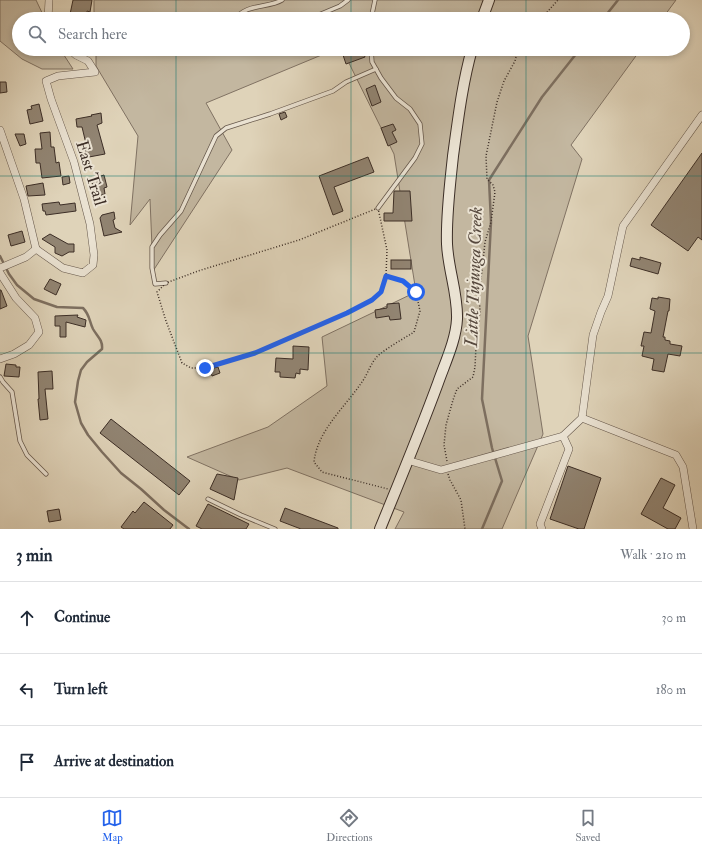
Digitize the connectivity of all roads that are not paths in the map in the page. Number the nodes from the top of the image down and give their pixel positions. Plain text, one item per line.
1 (49, 0) edge
2 (282, 0) edge
3 (348, 0) edge
4 (375, 0) edge
5 (489, 0) edge
6 (48, 12) edge
7 (243, 12) edge
8 (326, 12) edge
9 (372, 12) edge
10 (485, 12) edge
11 (78, 56) edge
12 (372, 56) edge
13 (470, 56) edge
14 (376, 69) junction
15 (702, 115) edge
16 (0, 130) edge
17 (378, 208) road end
18 (36, 249) junction
19 (0, 268) edge
20 (0, 273) edge
21 (166, 283) road end
22 (0, 359) edge
23 (0, 377) edge
24 (582, 418) junction
25 (563, 436) junction
26 (407, 460) junction
27 (46, 474) dead end
28 (208, 499) dead end
29 (275, 529) edge
30 (380, 529) edge
31 (542, 529) edge
32 (693, 529) edge

1 - 6 street
2 - 7 lane
3 - 8 lane
4 - 9 lane
5 - 10 main road
11 - 18 street, East Trail
12 - 14 lane
13 - 26 main road
14 - 17 lane
14 - 21 lane
15 - 24 street
16 - 18 street
18 - 19 street
20 - 22 street
23 - 27 lane
24 - 25 street
24 - 32 street
25 - 26 street
25 - 31 street
26 - 30 main road
28 - 29 lane

